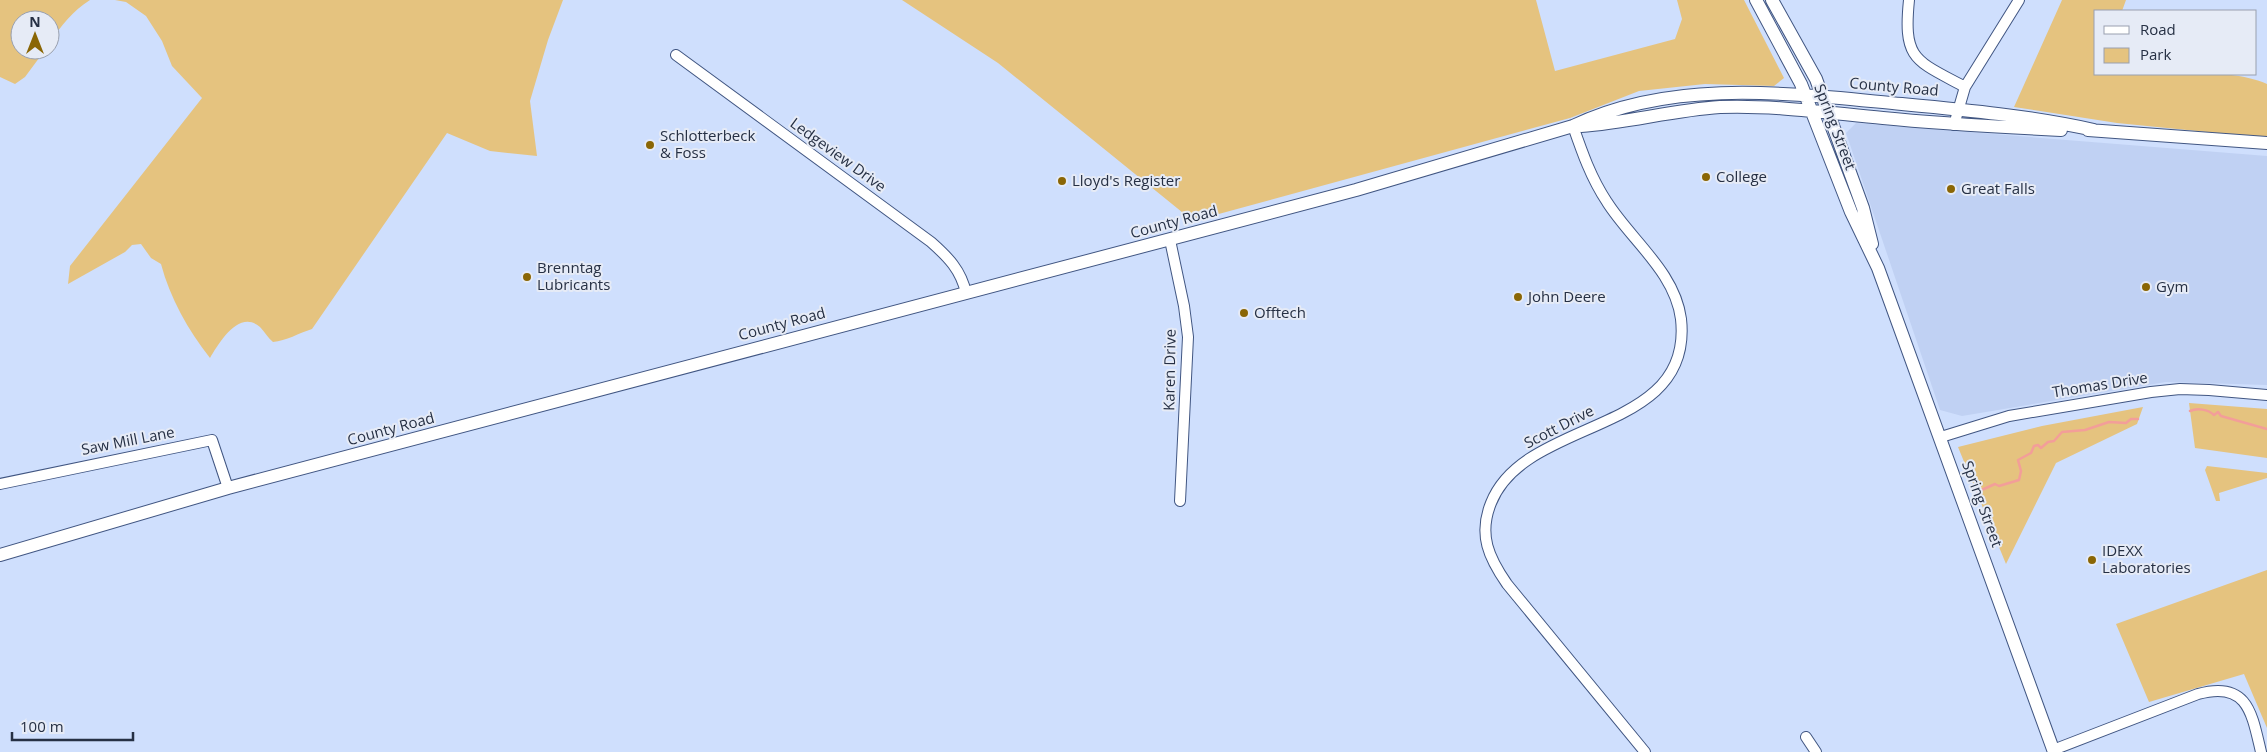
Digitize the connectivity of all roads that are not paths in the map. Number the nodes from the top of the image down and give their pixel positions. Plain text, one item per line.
1 (1756, 0) edge
2 (1772, 0) edge
3 (1909, 0) edge
4 (2019, 0) edge
5 (676, 55) dead end
6 (1964, 87) junction
7 (1806, 96) junction
8 (1823, 97) junction
9 (1958, 110) junction
10 (1811, 111) junction
11 (1828, 113) junction
12 (1954, 125) junction
13 (1573, 126) junction
14 (2094, 130) junction
15 (2267, 143) edge
16 (1170, 240) junction
17 (1878, 268) junction
18 (966, 293) junction
19 (2267, 394) edge
20 (1941, 437) junction
21 (0, 484) edge
22 (228, 488) junction
23 (1180, 501) dead end
24 (0, 555) edge
25 (1806, 737) dead end
26 (2053, 751) edge
27 (1644, 752) edge
28 (1816, 752) edge
29 (2261, 752) edge

1 - 7 main road, Spring Street
2 - 8 main road, Spring Street
3 - 6 street
4 - 6 street
5 - 18 street, Ledgeview Drive
6 - 9 street
7 - 8 main road, County Road
7 - 10 main road, Spring Street
7 - 13 main road, County Road
8 - 9 main road, County Road
8 - 11 main road, Spring Street
9 - 12 street
9 - 14 main road, County Road
10 - 11 main road, County Road
10 - 13 main road, County Road
10 - 17 main road, Spring Street
11 - 12 main road, County Road
11 - 17 main road, Spring Street
12 - 14 main road, County Road
13 - 16 main road, County Road
13 - 27 street, Scott Drive
14 - 15 main road, County Road
16 - 18 main road, County Road
16 - 23 street, Karen Drive
17 - 20 main road, Spring Street
18 - 22 main road, County Road
19 - 20 street, Thomas Drive
20 - 26 main road, Spring Street
21 - 22 street, Saw Mill Lane
22 - 24 main road, County Road
25 - 28 street
26 - 29 street

